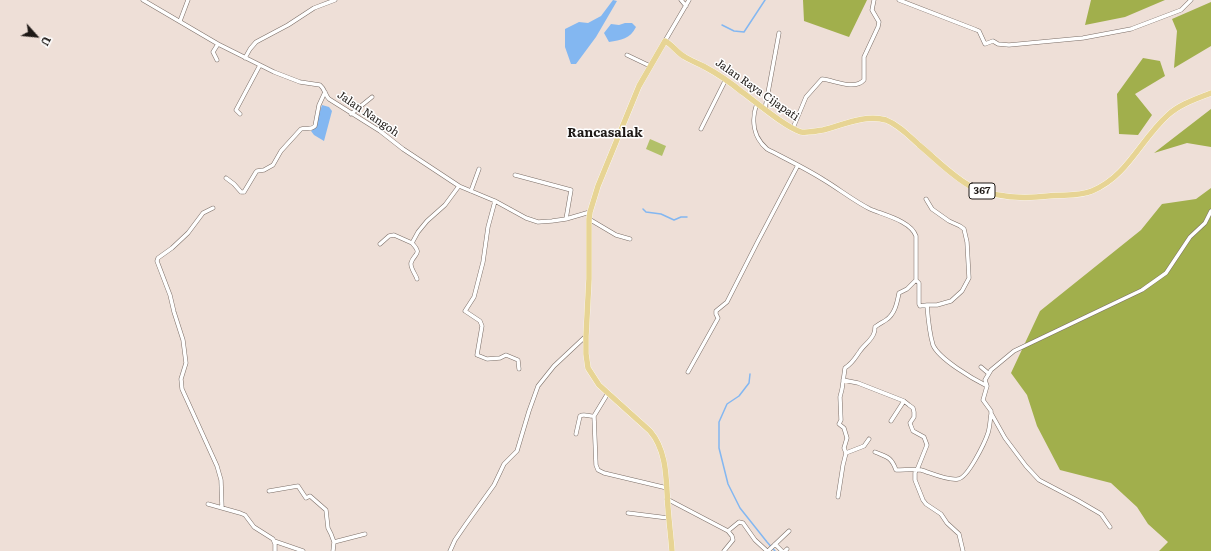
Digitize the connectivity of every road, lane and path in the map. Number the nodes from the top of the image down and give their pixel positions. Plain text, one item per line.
1 (143, 0) edge
2 (188, 0) edge
3 (335, 0) edge
4 (682, 0) edge
5 (689, 0) edge
6 (874, 0) edge
7 (899, 0) edge
8 (1191, 0) edge
9 (686, 6) junction
10 (180, 21) junction
11 (779, 33) dead end
12 (665, 41) junction
13 (218, 44) junction
14 (627, 55) dead end
15 (245, 58) junction
16 (217, 60) dead end
17 (260, 65) junction
18 (650, 66) junction
19 (724, 83) junction
20 (325, 92) junction
21 (1211, 93) edge
22 (372, 97) dead end
23 (757, 103) junction
24 (765, 109) junction
25 (240, 114) dead end
26 (351, 114) junction
27 (792, 128) junction
28 (701, 129) dead end
29 (798, 165) junction
30 (479, 170) dead end
31 (515, 175) dead end
32 (226, 178) dead end
33 (459, 186) junction
34 (471, 191) junction
35 (926, 199) dead end
36 (495, 201) junction
37 (213, 208) dead end
38 (1211, 211) edge
39 (590, 212) junction
40 (566, 219) junction
41 (589, 219) junction
42 (630, 239) dead end
43 (412, 243) junction
44 (380, 244) dead end
45 (417, 279) dead end
46 (916, 280) junction
47 (927, 305) junction
48 (586, 336) junction
49 (981, 367) dead end
50 (519, 369) dead end
51 (688, 372) dead end
52 (988, 373) junction
53 (843, 380) junction
54 (987, 386) junction
55 (608, 393) junction
56 (904, 401) junction
57 (991, 413) junction
58 (594, 416) junction
59 (891, 422) dead end
60 (576, 434) dead end
61 (869, 439) dead end
62 (875, 452) dead end
63 (846, 453) junction
64 (916, 470) junction
65 (667, 488) junction
66 (269, 491) dead end
67 (838, 496) dead end
68 (667, 499) junction
69 (208, 504) dead end
70 (222, 508) junction
71 (628, 513) dead end
72 (668, 518) junction
73 (1110, 527) dead end
74 (728, 531) junction
75 (788, 531) dead end
76 (366, 534) dead end
77 (274, 540) junction
78 (334, 542) junction
79 (775, 545) junction
80 (768, 550) edge
81 (785, 550) edge
82 (275, 551) edge
83 (303, 551) edge
84 (333, 551) edge
85 (450, 551) edge
86 (672, 551) edge
87 (724, 551) edge
88 (963, 551) edge

1 - 10 street, Jalan Nangoh
2 - 10 street
3 - 15 street
4 - 9 street
5 - 9 street
6 - 27 street
7 - 8 street
9 - 12 street
10 - 13 street, Jalan Nangoh
11 - 24 street
12 - 18 main road
12 - 19 main road, Jalan Raya Cijapati / 367
13 - 15 street, Jalan Nangoh
13 - 16 street
14 - 18 street
15 - 17 street, Jalan Nangoh
17 - 20 street, Jalan Nangoh
17 - 25 street
18 - 39 main road
19 - 23 main road, Jalan Raya Cijapati / 367
19 - 28 street
20 - 26 street, Jalan Nangoh
20 - 32 street
21 - 27 main road, Jalan Raya Cijapati / 367
22 - 26 street
23 - 24 main road, Jalan Raya Cijapati / 367
23 - 29 street
24 - 27 main road, Jalan Raya Cijapati / 367
26 - 33 street, Jalan Nangoh
29 - 46 street
29 - 51 street
30 - 34 street
31 - 40 street
33 - 34 street, Jalan Nangoh
33 - 43 street
34 - 36 street, Jalan Nangoh
35 - 47 street
36 - 40 street, Jalan Nangoh
36 - 50 street
37 - 70 street
38 - 52 street
39 - 40 street, Jalan Nangoh
39 - 41 main road
41 - 42 street
41 - 48 main road
43 - 44 street
43 - 45 street
46 - 47 street
46 - 53 street
47 - 54 street
48 - 55 main road
48 - 85 street
49 - 52 street
52 - 54 street
53 - 56 street
53 - 63 street
54 - 57 street
55 - 58 street
55 - 65 main road
56 - 59 street
56 - 64 street
57 - 64 street
57 - 73 street
58 - 60 street
58 - 65 street
61 - 63 street
62 - 64 street
63 - 67 street
64 - 88 street
65 - 68 main road
66 - 78 street
68 - 72 main road
68 - 74 street
69 - 70 street
70 - 77 street
71 - 72 street
72 - 86 main road
74 - 80 street
74 - 87 street
75 - 79 street
76 - 78 street
77 - 82 street
77 - 83 street
78 - 84 street
79 - 80 street
79 - 81 street

